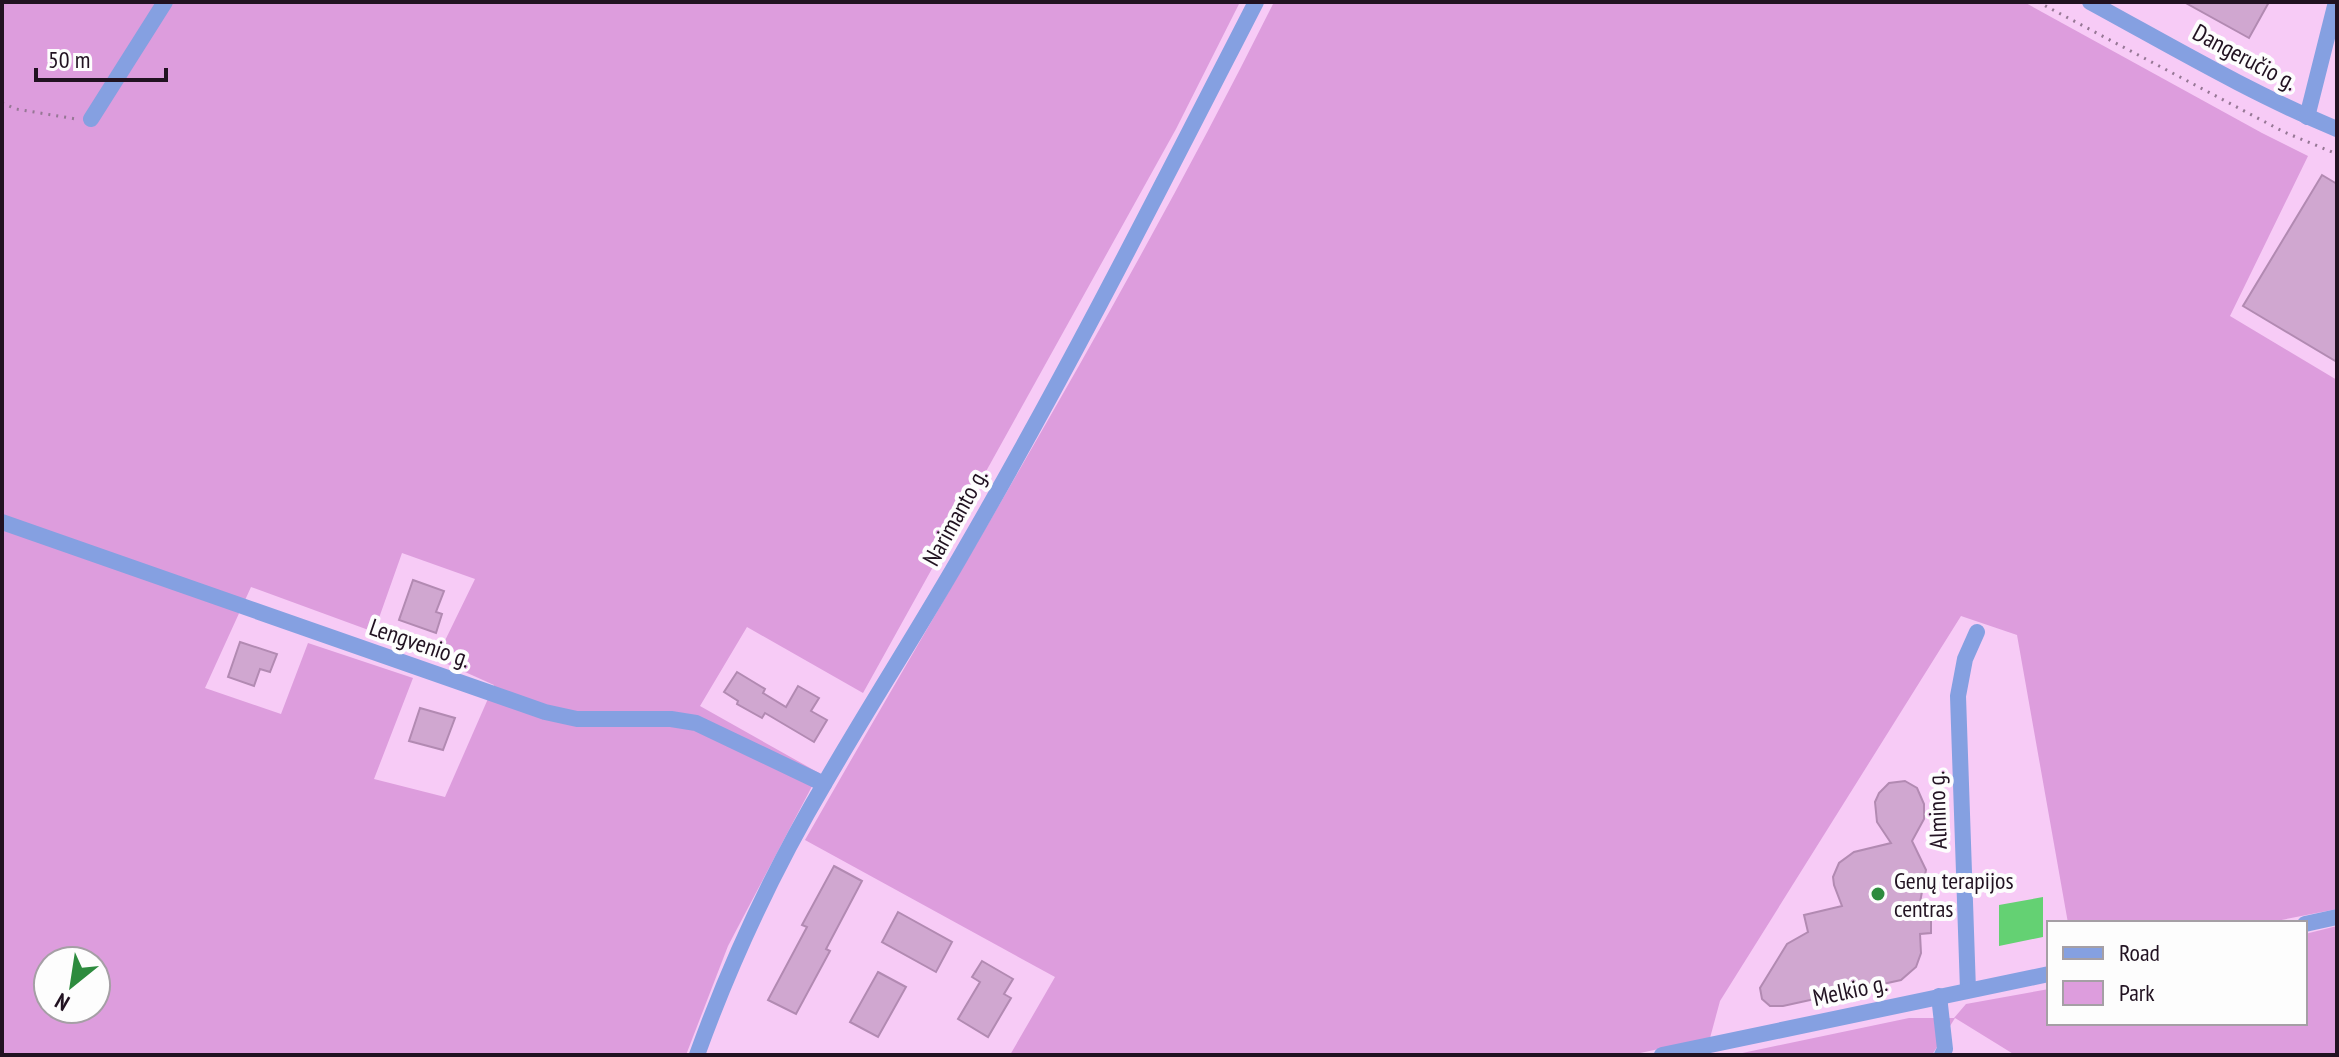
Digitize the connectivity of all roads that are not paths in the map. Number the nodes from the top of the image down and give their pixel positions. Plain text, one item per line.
1 (165, 2) edge
2 (1256, 2) edge
3 (2090, 2) edge
4 (2336, 2) edge
5 (2307, 117) junction
6 (91, 119) road end
7 (2337, 129) edge
8 (2, 522) edge
9 (1977, 632) dead end
10 (824, 784) junction
11 (2337, 917) edge
12 (2307, 924) edge
13 (2047, 974) edge
14 (1968, 990) junction
15 (1939, 996) junction
16 (697, 1055) edge
17 (1662, 1055) edge
18 (1942, 1055) edge

1 - 6 street
2 - 10 street, Narimanto g.
3 - 5 street, Dangeručio g.
4 - 5 street
5 - 7 street, Dangeručio g.
8 - 10 street, Lengvenio g.
9 - 14 street, Almino g.
10 - 16 street, Narimanto g.
11 - 12 street
13 - 14 street, Melkio g.
14 - 15 street, Melkio g.
15 - 17 street, Melkio g.
15 - 18 street

